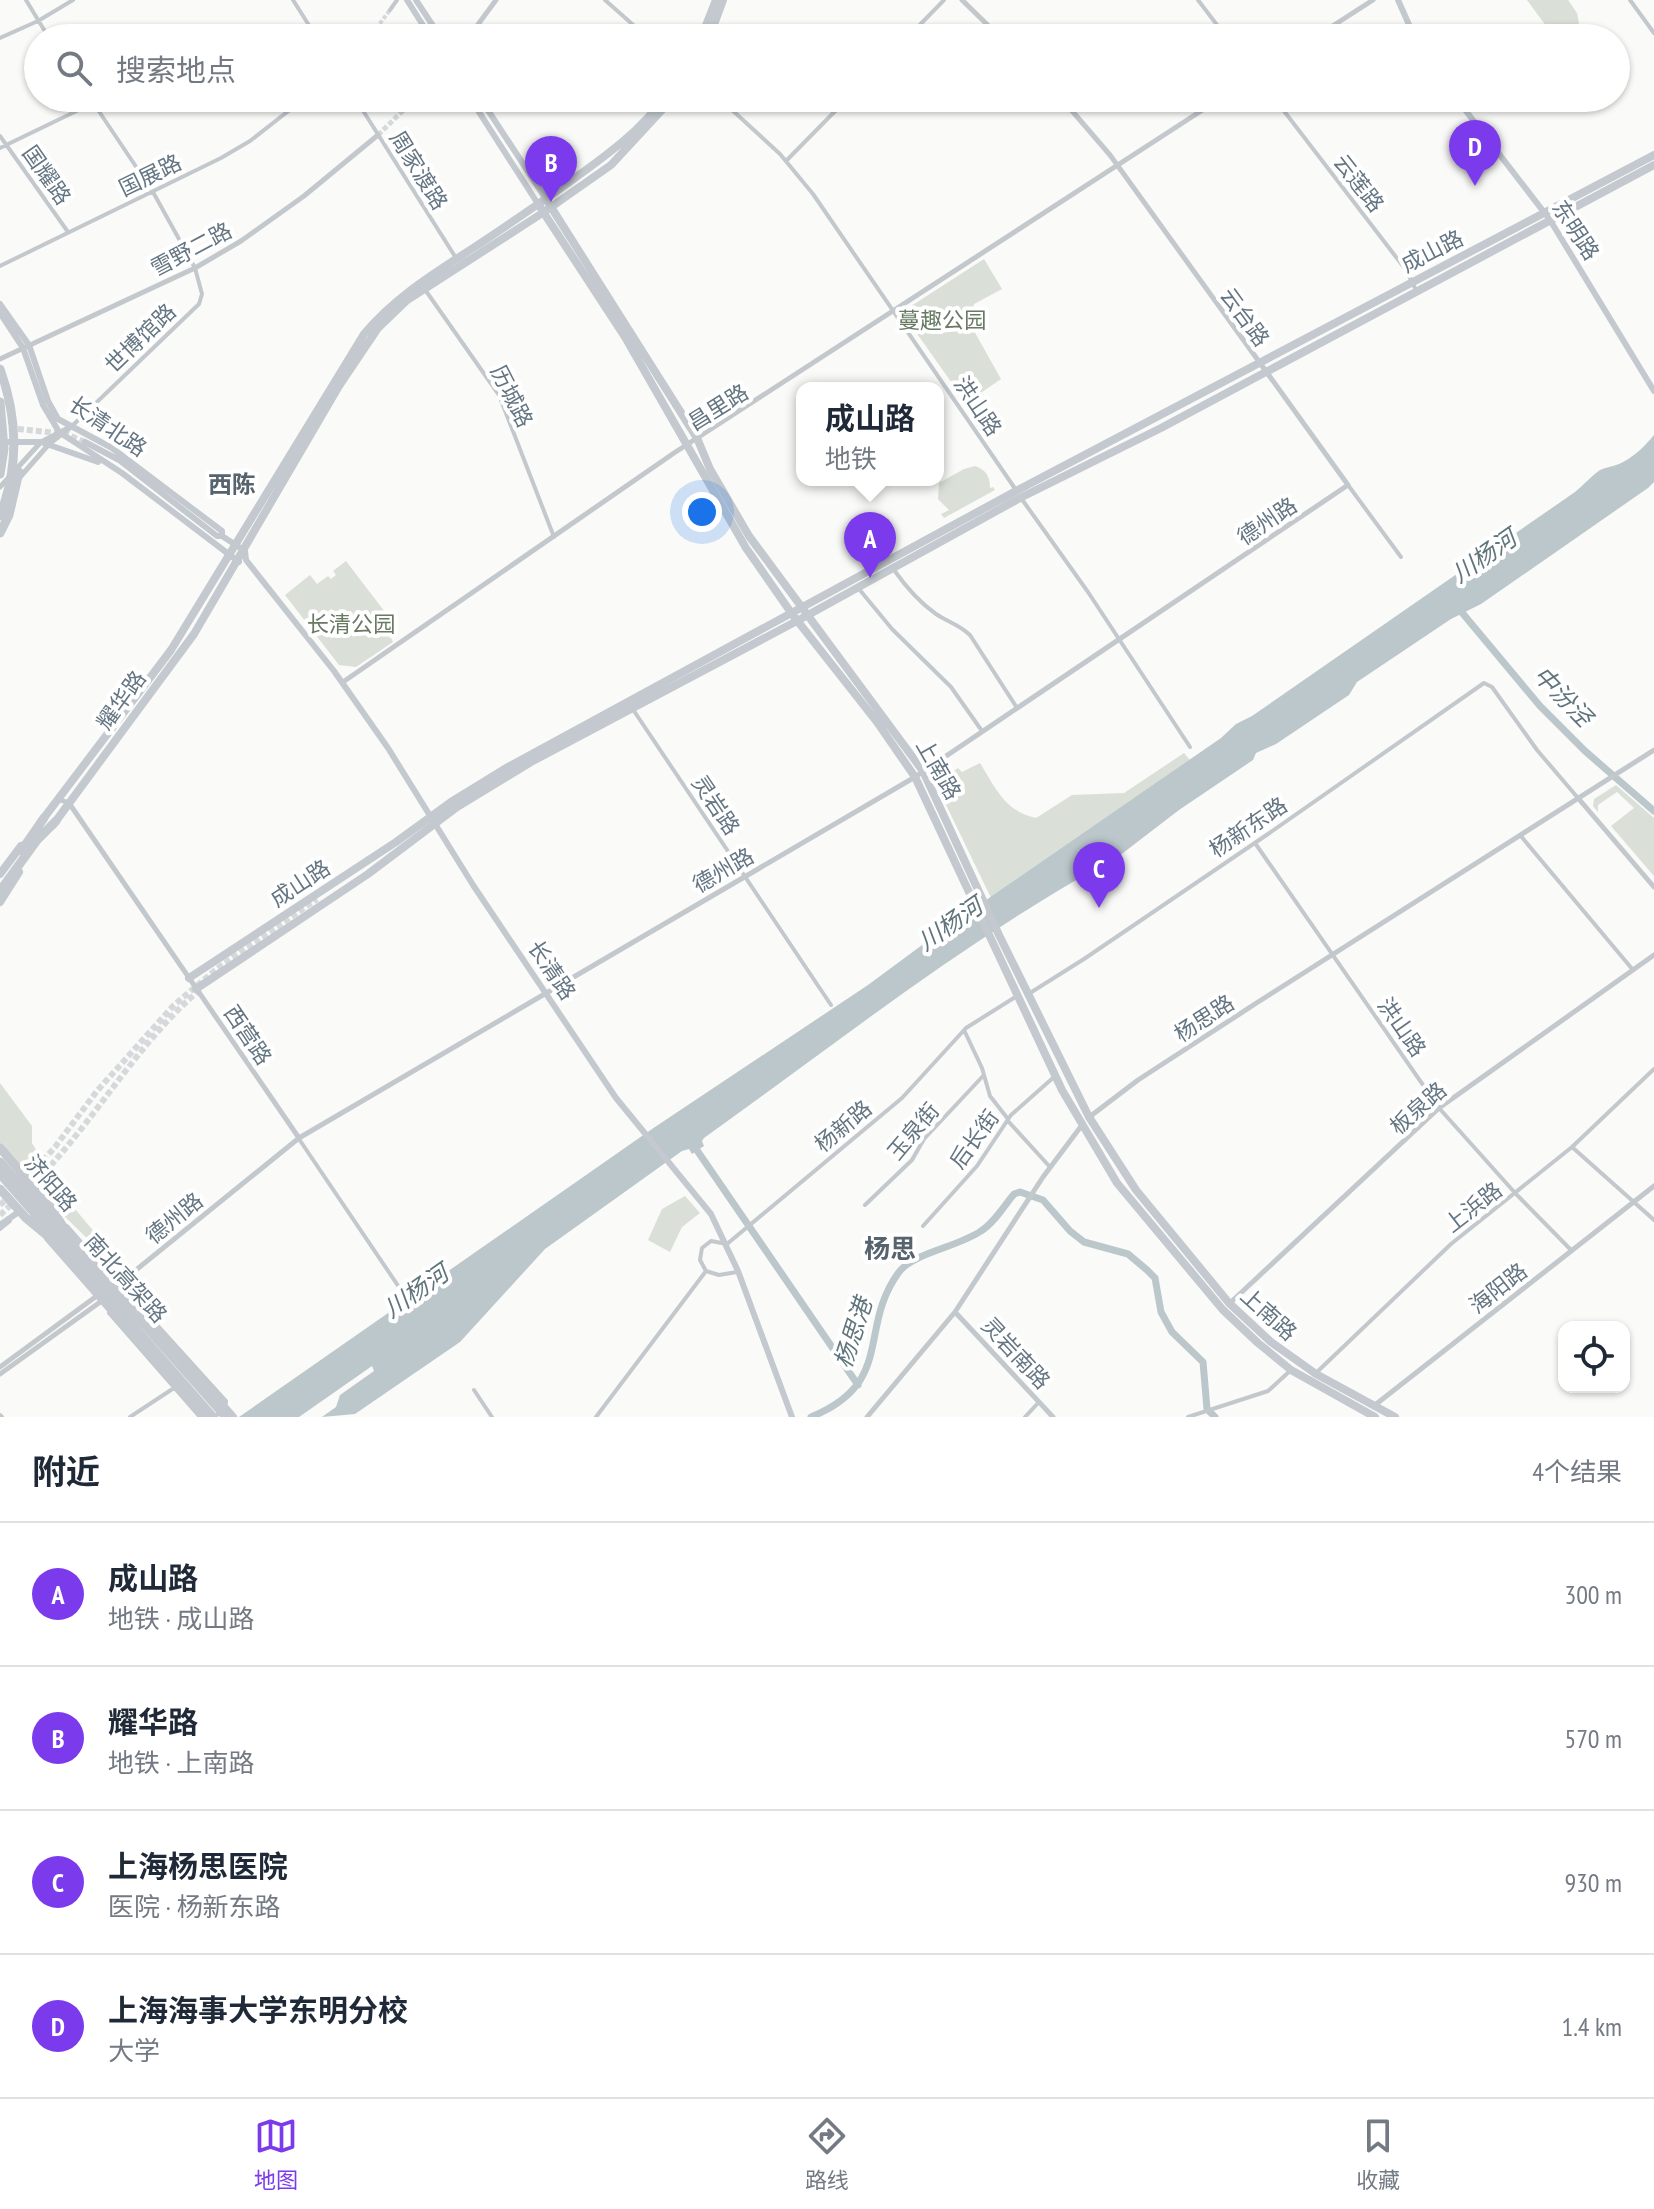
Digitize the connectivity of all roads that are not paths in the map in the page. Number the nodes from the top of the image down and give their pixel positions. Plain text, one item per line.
1 (26, 0) edge
2 (73, 0) edge
3 (293, 0) edge
4 (397, 0) edge
5 (407, 0) edge
6 (416, 0) edge
7 (496, 0) edge
8 (605, 0) edge
9 (716, 0) edge
10 (723, 0) edge
11 (944, 0) edge
12 (962, 0) edge
13 (1198, 0) edge
14 (1373, 0) edge
15 (1398, 0) edge
16 (1630, 0) edge
17 (390, 10) tunnel mouth
18 (38, 21) junction
19 (31, 24) edge
20 (40, 24) edge
21 (308, 24) edge
22 (422, 24) edge
23 (432, 24) edge
24 (478, 24) edge
25 (632, 24) edge
26 (707, 24) edge
27 (714, 24) edge
28 (921, 24) edge
29 (987, 24) edge
30 (1216, 24) edge
31 (1336, 24) edge
32 (1409, 24) edge
33 (24, 27) edge
34 (1654, 33) edge
35 (0, 38) edge
36 (70, 112) edge
37 (99, 112) edge
38 (286, 112) edge
39 (364, 112) edge
40 (480, 112) edge
41 (489, 112) edge
42 (653, 112) edge
43 (660, 112) edge
44 (734, 112) edge
45 (834, 112) edge
46 (1074, 112) edge
47 (1200, 112) edge
48 (1284, 112) edge
49 (1467, 112) edge
50 (378, 135) junction
51 (0, 136) edge
52 (6, 145) junction
53 (0, 148) edge
54 (1654, 155) edge
55 (786, 161) junction
56 (1654, 165) edge
57 (1117, 166) junction
58 (153, 192) junction
59 (545, 205) junction
60 (1547, 216) junction
61 (68, 233) junction
62 (457, 259) junction
63 (0, 266) edge
64 (195, 268) junction
65 (422, 285) junction
66 (1414, 285) junction
67 (0, 304) edge
68 (894, 311) junction
69 (0, 313) edge
70 (26, 347) junction
71 (0, 359) edge
72 (1262, 367) junction
73 (0, 369) edge
74 (942, 382) edge
75 (944, 385) edge
76 (1654, 391) edge
77 (0, 402) edge
78 (71, 427) junction
79 (61, 434) junction
80 (16, 438) junction
81 (697, 438) junction
82 (0, 442) edge
83 (85, 442) tunnel mouth
84 (45, 443) junction
85 (689, 444) junction
86 (23, 460) junction
87 (108, 466) junction
88 (1, 482) edge
89 (1348, 485) junction
90 (1018, 494) junction
91 (0, 510) edge
92 (0, 516) edge
93 (0, 533) edge
94 (222, 536) junction
95 (554, 537) junction
96 (241, 555) junction
97 (229, 557) junction
98 (1401, 557) dead end
99 (893, 568) junction
100 (858, 587) junction
101 (805, 612) junction
102 (794, 618) junction
103 (1117, 640) junction
104 (343, 682) junction
105 (630, 705) junction
106 (1017, 708) junction
107 (982, 731) junction
108 (1190, 747) dead end
109 (1654, 750) edge
110 (919, 774) junction
111 (1578, 798) junction
112 (58, 799) junction
113 (69, 803) junction
114 (44, 818) junction
115 (434, 819) junction
116 (56, 821) junction
117 (1520, 835) junction
118 (1255, 842) junction
119 (373, 857) junction
120 (0, 874) edge
121 (368, 874) junction
122 (744, 877) junction
123 (0, 881) edge
124 (1654, 887) edge
125 (0, 891) edge
126 (0, 902) edge
127 (979, 905) junction
128 (1654, 955) edge
129 (1332, 956) junction
130 (1633, 970) junction
131 (189, 978) junction
132 (196, 989) junction
133 (545, 993) junction
134 (1028, 994) junction
135 (1017, 996) junction
136 (831, 1005) dead end
137 (964, 1030) junction
138 (1654, 1069) edge
139 (1056, 1075) junction
140 (983, 1076) junction
141 (1439, 1108) junction
142 (1089, 1117) junction
143 (1008, 1120) junction
144 (1081, 1126) junction
145 (299, 1138) junction
146 (1572, 1147) junction
147 (0, 1150) edge
148 (0, 1162) edge
149 (1050, 1167) junction
150 (0, 1174) edge
151 (1654, 1186) edge
152 (31, 1188) junction
153 (2, 1192) edge
154 (1516, 1194) junction
155 (1634, 1202) junction
156 (865, 1205) dead end
157 (22, 1209) junction
158 (1654, 1220) edge
159 (923, 1226) dead end
160 (0, 1227) edge
161 (727, 1244) junction
162 (70, 1248) junction
163 (1572, 1251) junction
164 (706, 1271) junction
165 (738, 1271) junction
166 (117, 1285) junction
167 (405, 1296) dead end
168 (101, 1298) junction
169 (1226, 1306) junction
170 (955, 1312) junction
171 (0, 1367) edge
172 (1291, 1370) junction
173 (0, 1374) edge
174 (1316, 1374) junction
175 (174, 1388) junction
176 (474, 1390) dead end
177 (1039, 1402) junction
178 (1375, 1404) junction
179 (1368, 1415) edge
180 (791, 1416) edge
181 (130, 1417) edge
182 (202, 1417) edge
183 (214, 1417) edge
184 (226, 1417) edge
185 (233, 1417) edge
186 (492, 1417) edge
187 (596, 1417) edge
188 (867, 1417) edge
189 (1025, 1417) edge
190 (1053, 1417) edge
191 (1188, 1417) edge
192 (1395, 1417) edge

1 - 18 street
2 - 18 street
3 - 21 street
4 - 17 street
5 - 22 main road
6 - 23 main road
7 - 24 street
8 - 25 street
9 - 26 main road
10 - 27 main road
11 - 28 street
12 - 29 street
13 - 30 street
14 - 31 street
15 - 32 main road
16 - 34 street
18 - 19 street
18 - 20 street
33 - 35 street
36 - 52 street
37 - 58 street, 世博馆路
38 - 58 street, 国展路
39 - 50 street, 周家渡路
40 - 59 main road, 上南路
41 - 59 main road, 上南路
42 - 59 main road
43 - 59 main road
44 - 55 street, 洪山路
45 - 55 street
46 - 57 street, 云台路
47 - 57 street, 昌里路
48 - 66 street, 云莲路
49 - 60 main road, 东明路
50 - 62 street, 周家渡路
50 - 64 street, 雪野二路
51 - 52 street, 国耀路
52 - 53 street
52 - 61 street, 国耀路
54 - 60 main road, 成山路
55 - 68 street, 洪山路
56 - 60 main road, 成山路
57 - 68 street, 昌里路
57 - 72 street, 云台路
58 - 61 street, 国展路
58 - 64 street, 世博馆路
59 - 62 main road, 耀华路
59 - 65 main road, 耀华路
59 - 81 main road, 上南路
59 - 85 main road, 上南路
60 - 66 main road, 成山路
60 - 76 main road, 东明路
61 - 63 street, 国展路
62 - 65 main road, 耀华路
64 - 70 street, 雪野二路
64 - 78 street, 世博馆路
65 - 95 street, 历城路
65 - 96 main road, 耀华路
66 - 72 main road, 成山路
67 - 70 main road, 长清北路
68 - 74 street, 洪山路
68 - 81 street, 昌里路
69 - 70 main road, 长清北路
70 - 71 street, 雪野二路
70 - 78 main road, 长清北路
70 - 79 main road, 长清北路
72 - 89 street, 云台路
72 - 90 main road, 成山路
73 - 80 highway
75 - 90 street, 洪山路
77 - 88 highway
78 - 79 street
78 - 94 main road, 长清北路
79 - 84 street
79 - 87 main road, 长清北路
80 - 82 main road
80 - 84 main road
80 - 86 street
80 - 92 highway
80 - 93 highway
81 - 85 street, 昌里路
81 - 101 main road, 上南路
83 - 94 main road
84 - 86 street
84 - 87 main road
84 - 91 street
85 - 95 street, 昌里路
85 - 102 main road, 上南路
86 - 88 street
87 - 97 main road, 长清北路
89 - 98 street, 云台路
89 - 103 street, 德州路
90 - 99 main road, 成山路
90 - 101 main road, 成山路
90 - 103 street, 洪山路
94 - 96 main road, 长清北路
95 - 104 street, 昌里路
96 - 97 main road, 耀华路
96 - 104 main road, 长清路
96 - 113 main road, 耀华路
97 - 112 main road, 耀华路
99 - 100 main road, 成山路
99 - 106 street
100 - 101 main road, 成山路
100 - 107 street
101 - 102 main road, 成山路
101 - 110 main road, 上南路
102 - 105 main road, 成山路
102 - 110 main road, 上南路
103 - 106 street, 德州路
103 - 108 street, 洪山路
104 - 115 main road, 长清路
105 - 115 main road, 成山路
105 - 122 street, 灵岩路
106 - 107 street, 德州路
107 - 110 street, 德州路
109 - 111 street, 杨思路
110 - 122 street, 德州路
110 - 127 main road, 上南路
111 - 117 street, 杨思路
111 - 118 street, 杨新东路
111 - 124 street
112 - 113 street
112 - 114 main road, 耀华路
113 - 116 main road, 耀华路
113 - 131 street, 西营路
114 - 120 main road, 耀华路
114 - 123 highway
115 - 119 main road, 成山路
115 - 121 main road, 成山路
115 - 133 main road, 长清路
116 - 125 highway
116 - 126 main road, 耀华路
117 - 129 street, 杨思路
117 - 130 street
118 - 129 street, 洪山路
118 - 134 street, 杨新东路
119 - 121 main road
119 - 131 main road, 成山路
121 - 132 main road, 成山路
122 - 133 street, 德州路
122 - 136 street, 灵岩路
127 - 134 main road, 上南路
127 - 135 main road, 上南路
128 - 130 street, 板泉路
129 - 141 street, 洪山路
129 - 142 street, 杨思路
130 - 141 street, 板泉路
131 - 132 street, 西营路
132 - 145 street, 西营路
133 - 145 street, 德州路
133 - 161 main road, 长清路
134 - 142 main road, 上南路
135 - 137 street, 杨新路
135 - 139 main road, 上南路
137 - 140 street
137 - 161 street, 杨新路
138 - 146 street, 上浜路
139 - 143 street, 后长街
139 - 144 main road, 上南路
140 - 143 street
140 - 156 street, 玉泉街
141 - 154 street, 洪山路
141 - 169 street, 板泉路
142 - 144 street, 杨思路
142 - 169 main road, 上南路
143 - 149 street
143 - 159 street, 后长街
144 - 149 street, 杨思路
144 - 169 main road, 上南路
145 - 166 street, 德州路
145 - 167 street, 西营路
146 - 154 street, 上浜路
146 - 155 street
147 - 152 main road, 济阳路
147 - 162 highway
148 - 162 highway, 南北高架路
149 - 170 street, 杨思路
150 - 162 highway, 南北高架路
151 - 155 street, 海阳路
152 - 153 main road
152 - 157 main road
152 - 166 main road, 济阳路
153 - 157 main road, 济阳路
153 - 162 highway
154 - 163 street, 洪山路
154 - 174 street, 上浜路
155 - 158 street
155 - 163 street, 海阳路
157 - 160 main road
157 - 168 main road, 济阳路
161 - 164 street, 杨新路
161 - 165 main road, 长清路
162 - 183 highway, 南北高架路
162 - 184 highway, 南北高架路
163 - 178 street, 海阳路
164 - 165 street
164 - 187 street, 杨新路
165 - 180 main road, 长清路
166 - 168 street, 德州路
166 - 183 street
166 - 185 main road, 济阳路
168 - 171 street, 德州路
168 - 173 street, 德州路
168 - 175 street
168 - 182 main road, 济阳路
169 - 172 main road, 上南路
169 - 174 main road, 上南路
170 - 177 street, 灵岩南路
170 - 188 street, 杨思路
172 - 179 main road, 上南路
172 - 191 street
174 - 178 main road, 上南路
175 - 181 street
175 - 182 street
176 - 186 street
177 - 189 street
177 - 190 street, 灵岩南路
178 - 179 street, 海阳路
178 - 192 main road, 上南路

